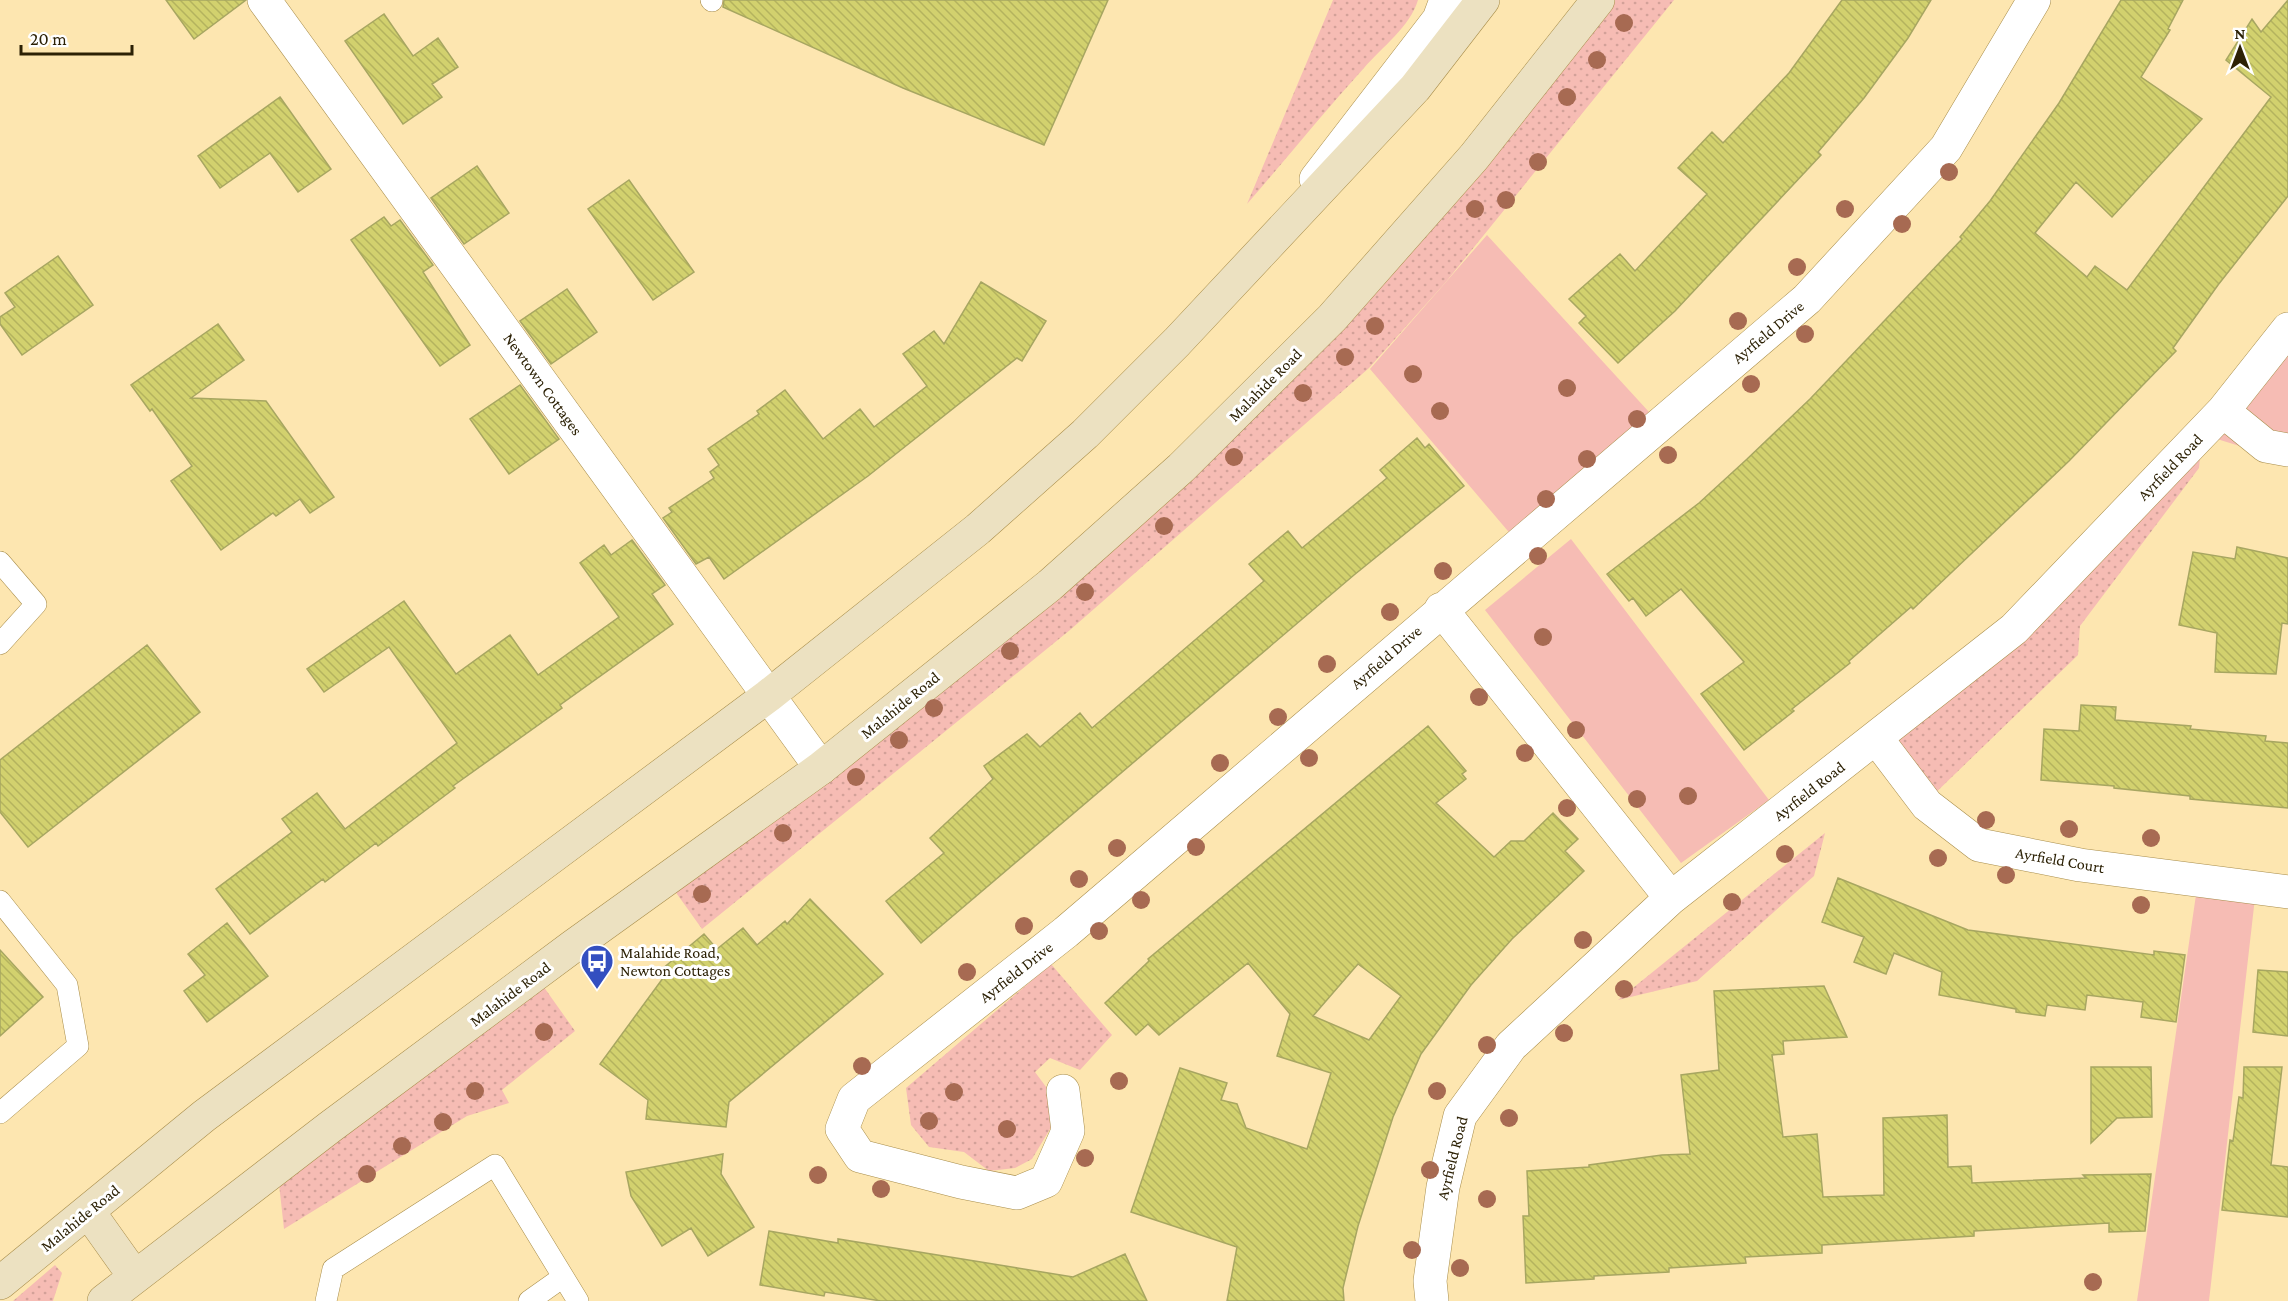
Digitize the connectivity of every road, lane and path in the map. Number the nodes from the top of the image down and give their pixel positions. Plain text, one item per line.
1 (264, 0) edge
2 (1446, 0) edge
3 (1483, 0) edge
4 (1598, 0) edge
5 (2034, 0) edge
6 (1272, 242) junction
7 (2288, 329) edge
8 (2223, 411) junction
9 (2288, 450) edge
10 (0, 562) edge
11 (1442, 609) junction
12 (0, 644) edge
13 (768, 696) junction
14 (1877, 739) junction
15 (821, 768) junction
16 (2288, 892) edge
17 (1671, 898) junction
18 (0, 901) edge
19 (1063, 1090) dead end
20 (0, 1113) edge
21 (88, 1211) junction
22 (135, 1277) junction
23 (563, 1277) junction
24 (0, 1282) edge
25 (104, 1301) edge
26 (326, 1301) edge
27 (529, 1301) edge
28 (578, 1301) edge
29 (1432, 1301) edge

1 - 13 street, Newtown Cottages
2 - 6 street, Malahide Road
3 - 6 main road, Malahide Road
4 - 15 main road, Malahide Road
5 - 11 street, Ayrfield Drive
6 - 13 main road, Malahide Road
7 - 8 street, Ayrfield Road
8 - 9 street
8 - 14 street, Ayrfield Road
10 - 12 lane
11 - 17 street
11 - 19 street, Ayrfield Drive
13 - 15 street, Newtown Cottages
13 - 21 main road, Malahide Road
14 - 16 street, Ayrfield Court
14 - 17 street, Ayrfield Road
15 - 22 main road, Malahide Road
17 - 29 street, Ayrfield Road
18 - 20 lane
21 - 22 main road
21 - 24 main road, Malahide Road
22 - 25 main road, Malahide Road
23 - 26 lane
23 - 27 lane
23 - 28 lane

